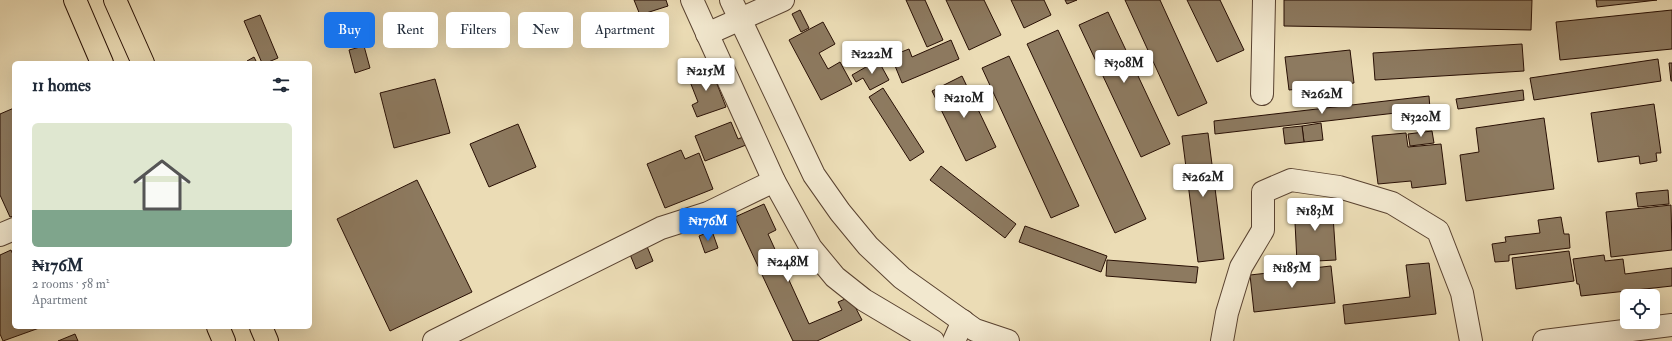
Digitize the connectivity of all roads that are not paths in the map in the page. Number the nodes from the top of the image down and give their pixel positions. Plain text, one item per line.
1 (75, 0) edge
2 (115, 0) edge
3 (692, 0) edge
4 (731, 0) edge
5 (782, 0) edge
6 (1264, 0) edge
7 (741, 20) junction
8 (707, 34) junction
9 (101, 61) edge
10 (142, 61) edge
11 (1262, 94) dead end
12 (774, 181) junction
13 (12, 230) edge
14 (0, 235) edge
15 (963, 321) junction
16 (1672, 325) edge
17 (219, 329) edge
18 (262, 329) edge
19 (224, 341) edge
20 (268, 341) edge
21 (434, 341) edge
22 (933, 341) edge
23 (954, 341) edge
24 (1008, 341) edge
25 (1222, 341) edge
26 (1471, 341) edge
27 (1544, 341) edge

1 - 9 main road
2 - 10 main road
3 - 8 street
4 - 7 street
5 - 7 street
6 - 11 street
7 - 8 street
7 - 15 street
8 - 12 street
12 - 21 street
12 - 22 street
13 - 14 street
15 - 23 street
15 - 24 street
16 - 27 street
17 - 19 main road
18 - 20 main road
25 - 26 street

